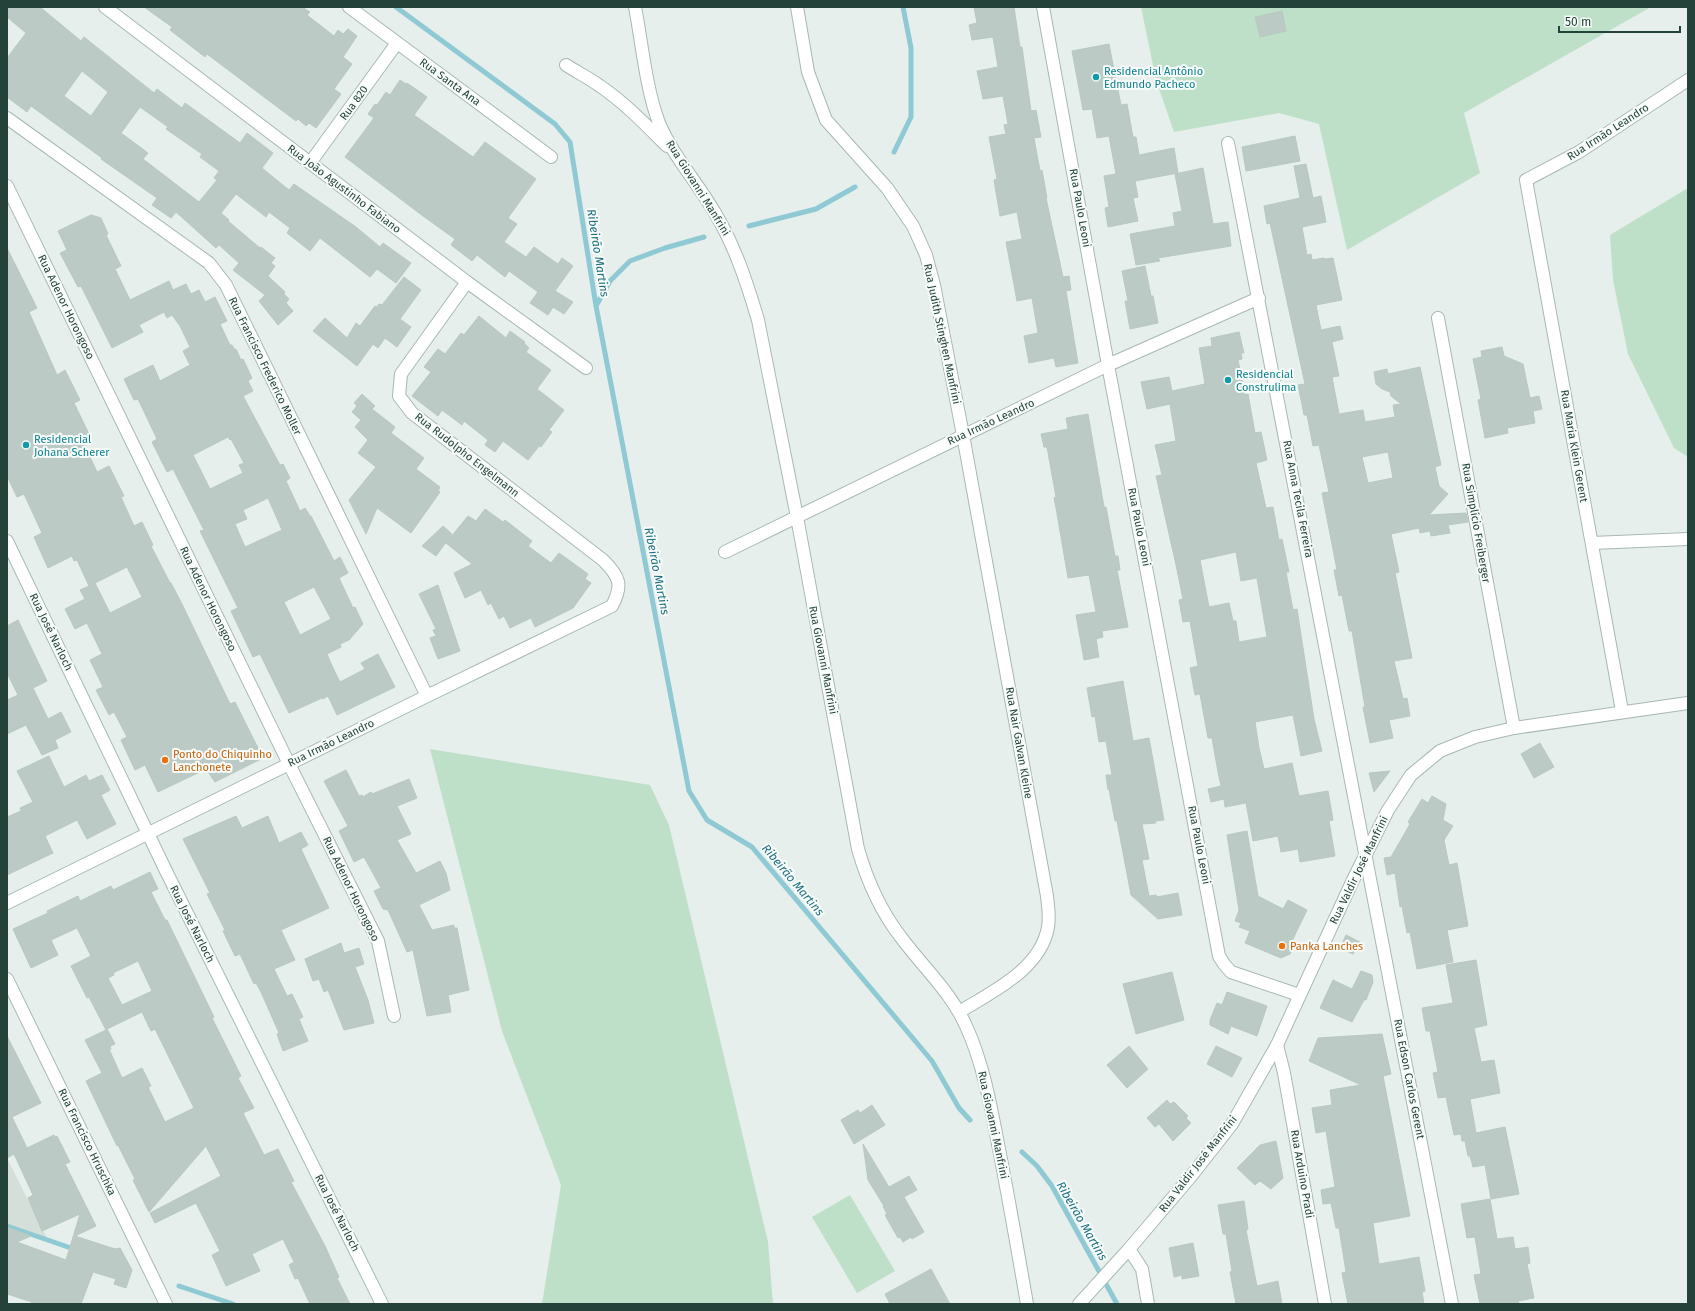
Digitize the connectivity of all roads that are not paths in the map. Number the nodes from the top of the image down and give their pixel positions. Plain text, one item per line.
1 (105, 7) edge
2 (349, 7) edge
3 (635, 7) edge
4 (797, 7) edge
5 (1044, 7) edge
6 (397, 43) junction
7 (566, 65) dead end
8 (1688, 80) edge
9 (7, 118) edge
10 (1228, 143) dead end
11 (675, 154) junction
12 (551, 157) dead end
13 (310, 163) junction
14 (1526, 180) joint
15 (7, 186) edge
16 (466, 282) junction
17 (1259, 298) junction
18 (1438, 318) dead end
19 (1108, 365) junction
20 (586, 368) dead end
21 (963, 435) junction
22 (797, 516) junction
23 (1688, 539) edge
24 (7, 541) edge
25 (1592, 543) junction
26 (725, 552) dead end
27 (612, 606) joint
28 (427, 696) junction
29 (1688, 703) edge
30 (1622, 712) junction
31 (1514, 728) junction
32 (289, 764) junction
33 (148, 834) junction
34 (1366, 854) junction
35 (7, 903) edge
36 (7, 979) edge
37 (1299, 995) junction
38 (959, 1012) junction
39 (394, 1016) dead end
40 (1277, 1045) junction
41 (1129, 1250) junction
42 (166, 1304) edge
43 (382, 1304) edge
44 (1027, 1304) edge
45 (1079, 1304) edge
46 (1148, 1304) edge
47 (1325, 1304) edge
48 (1452, 1304) edge

1 - 13 street, Rua João Agustinho Fabiano
2 - 6 street, Rua Santa Ana
3 - 11 street, Rua Giovanni Manfrini
4 - 21 street, Rua Judith Stinghen Manfrini
5 - 19 street, Rua Paulo Leoni
6 - 12 street, Rua Santa Ana
6 - 13 street, Rua 820
7 - 11 street
8 - 14 street, Rua Irmão Leandro
9 - 28 street, Rua Francisco Frederico Moller
10 - 17 street, Rua Anna Tecila Ferreira
11 - 22 street, Rua Giovanni Manfrini
13 - 16 street, Rua João Agustinho Fabiano
14 - 25 street, Rua Maria Klein Gerent
15 - 32 street, Rua Adenor Horongoso
16 - 20 street, Rua João Agustinho Fabiano
16 - 27 street, Rua Rudolpho Engelmann
17 - 19 street, Rua Irmão Leandro
17 - 34 street, Rua Anna Tecila Ferreira
18 - 31 street, Rua Simplício Freiberger
19 - 21 street, Rua Irmão Leandro
19 - 37 street, Rua Paulo Leoni
21 - 22 street, Rua Irmão Leandro
21 - 38 street, Rua Nair Galvan Kleine
22 - 26 street, Rua Irmão Leandro
22 - 38 street, Rua Giovanni Manfrini
23 - 25 street
24 - 33 street, Rua José Narloch
25 - 30 street, Rua Maria Klein Gerent
27 - 28 street, Rua Irmão Leandro
28 - 32 street, Rua Irmão Leandro
29 - 30 street, Rua Valdir José Manfrini
30 - 31 street, Rua Valdir José Manfrini
31 - 34 street, Rua Valdir José Manfrini
32 - 33 street, Rua Irmão Leandro
32 - 39 street, Rua Adenor Horongoso
33 - 35 street, Rua Irmão Leandro
33 - 43 street, Rua José Narloch
34 - 37 street, Rua Valdir José Manfrini
34 - 48 street, Rua Edson Carlos Gerent
36 - 42 street, Rua Francisco Hruschka
37 - 40 street, Rua Valdir José Manfrini
38 - 44 street, Rua Giovanni Manfrini
40 - 41 street, Rua Valdir José Manfrini
40 - 47 street, Rua Arduino Pradi
41 - 45 street, Rua Valdir José Manfrini
41 - 46 street

